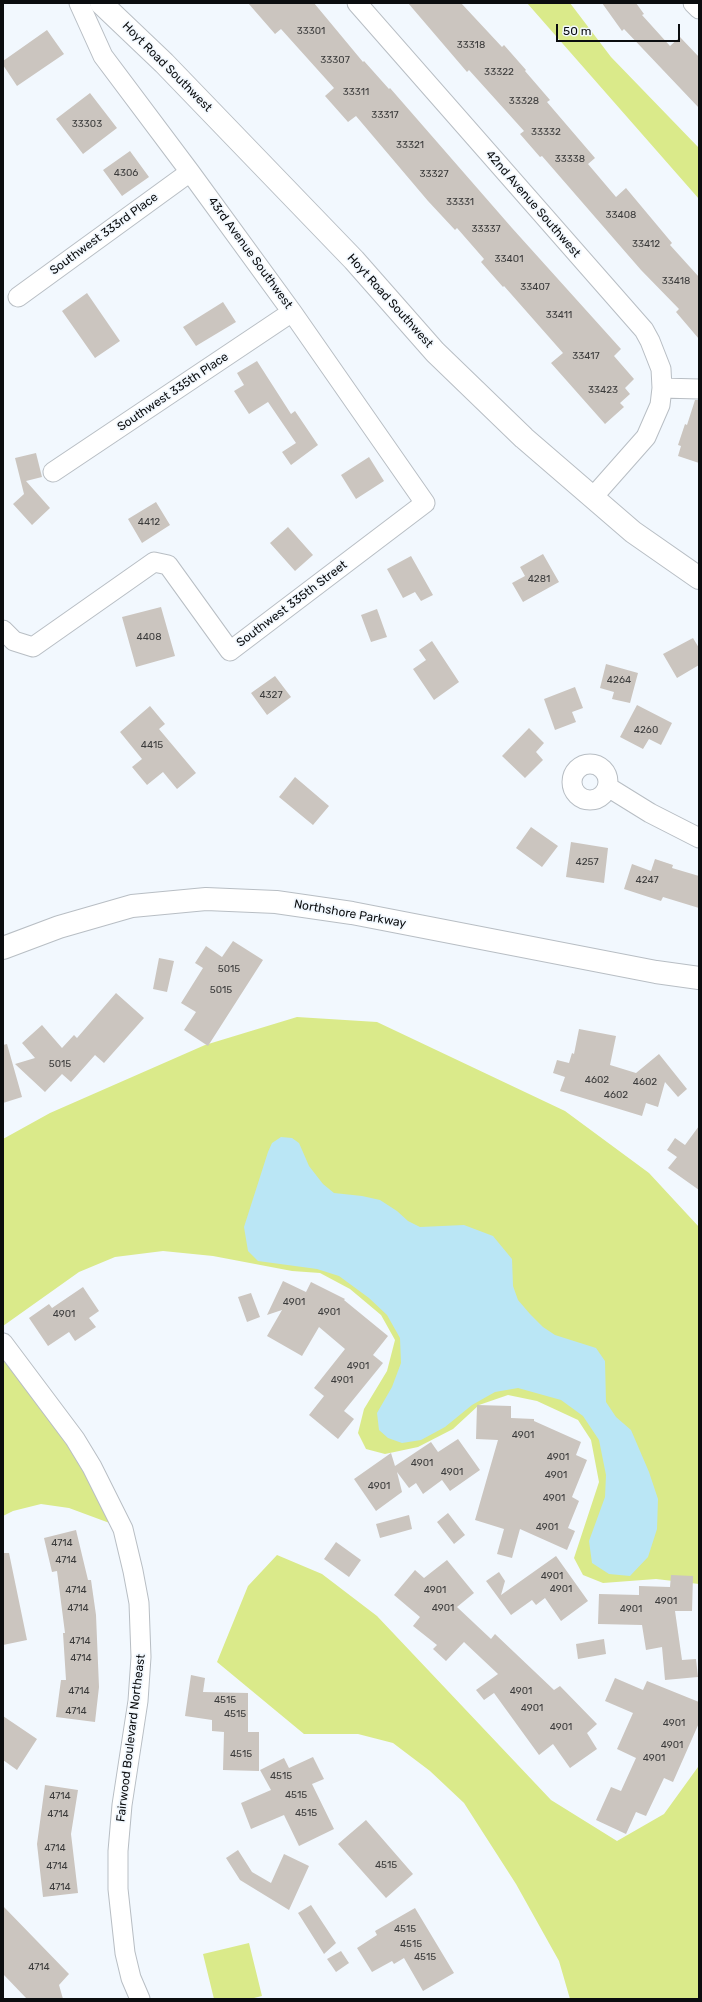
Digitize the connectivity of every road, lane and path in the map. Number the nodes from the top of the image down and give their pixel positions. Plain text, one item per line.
1 (79, 3) edge
2 (101, 3) edge
3 (357, 3) edge
4 (693, 3) edge
5 (699, 9) edge
6 (190, 172) junction
7 (18, 297) dead end
8 (292, 312) junction
9 (662, 388) junction
10 (699, 389) edge
11 (53, 472) dead end
12 (593, 497) junction
13 (425, 503) joint
14 (699, 578) edge
15 (3, 630) edge
16 (608, 787) dead end
17 (699, 838) edge
18 (3, 948) edge
19 (699, 978) edge
20 (3, 1343) edge
21 (140, 1999) edge

1 - 6 street, 43rd Avenue Southwest
2 - 12 main road, Hoyt Road Southwest
3 - 9 street, 42nd Avenue Southwest
4 - 5 street
6 - 7 street, Southwest 333rd Place
6 - 8 street, 43rd Avenue Southwest
8 - 11 street, Southwest 335th Place
8 - 13 street, 43rd Avenue Southwest
9 - 10 street
9 - 12 street
12 - 14 main road, Hoyt Road Southwest
13 - 15 street, Southwest 335th Street
16 - 17 street
18 - 19 main road, Northshore Parkway
20 - 21 street, Fairwood Boulevard Northeast

